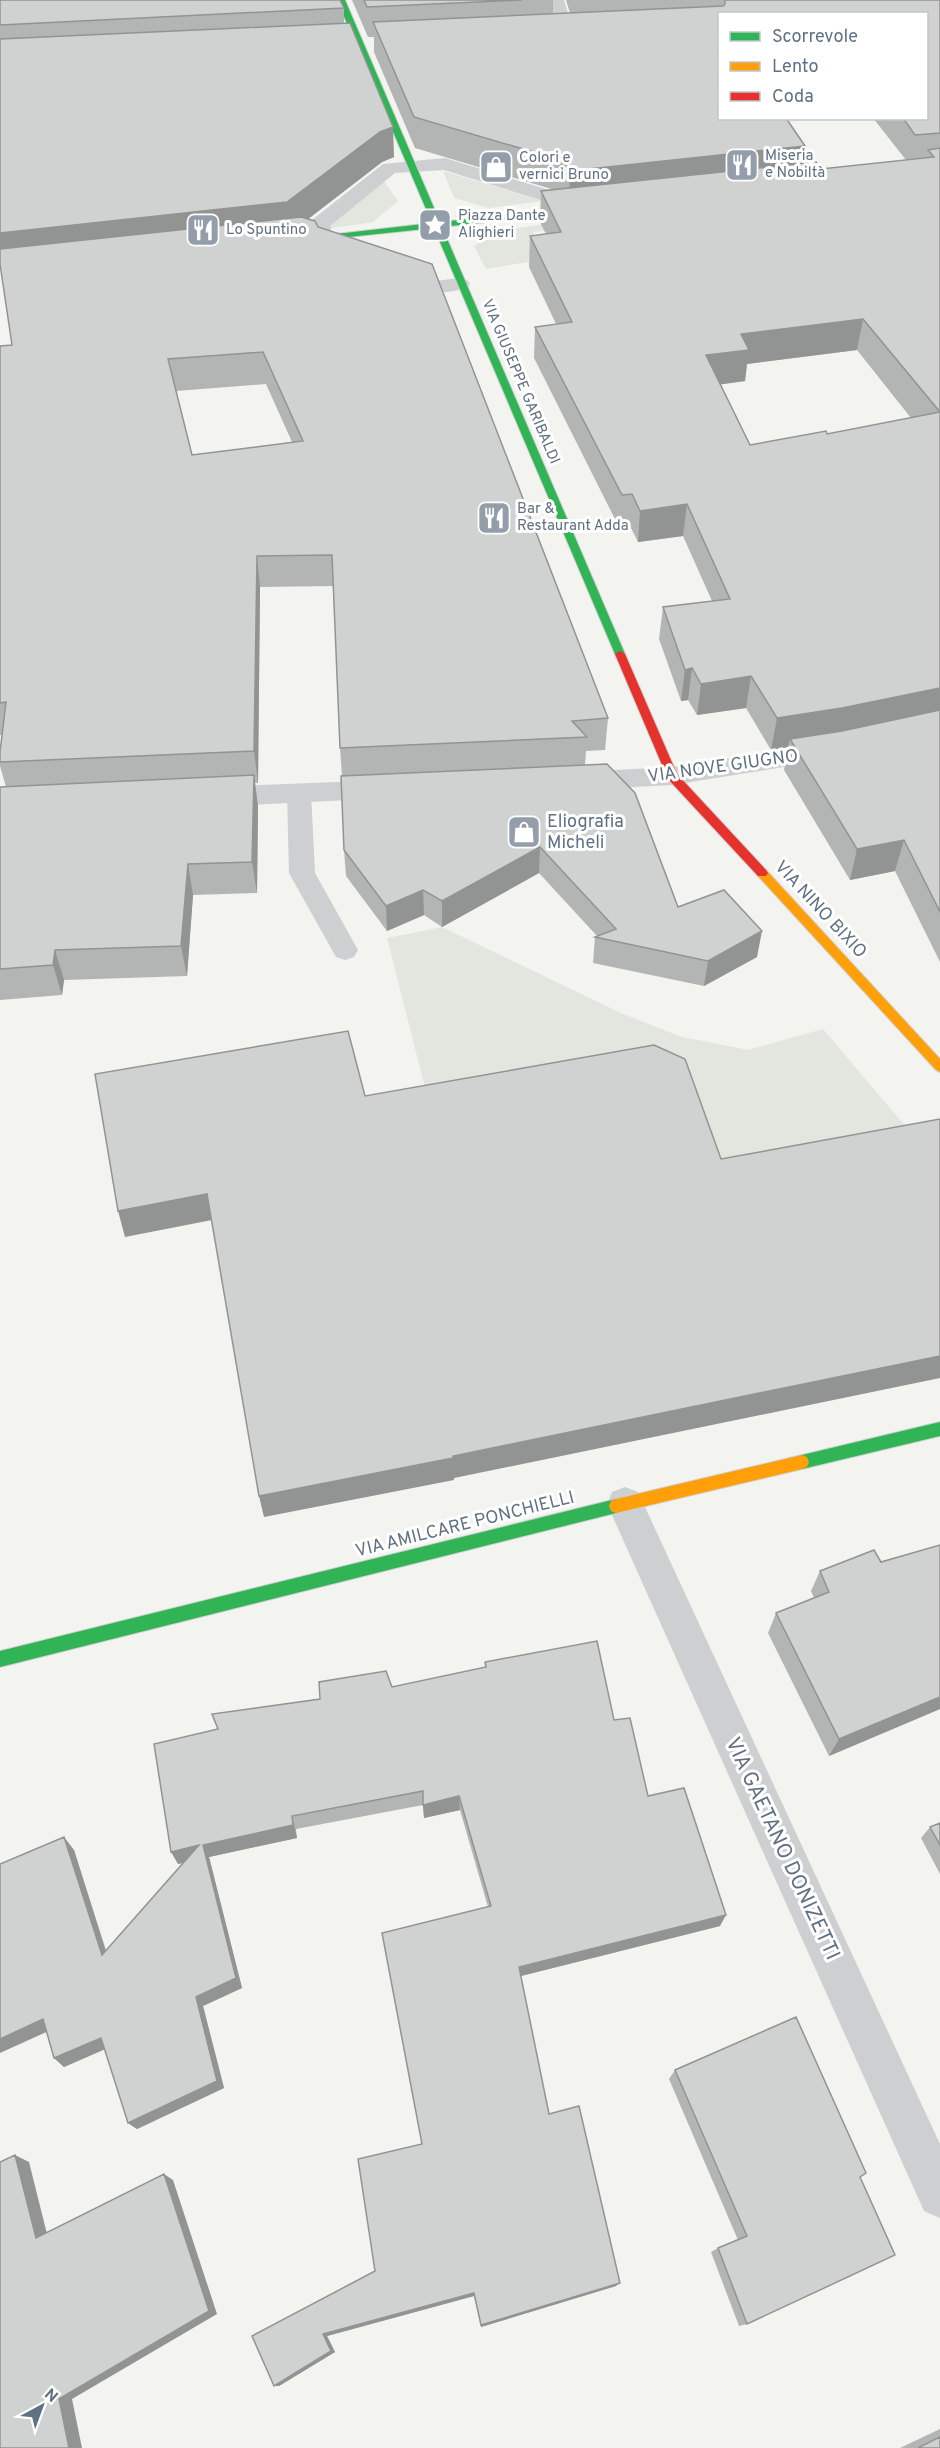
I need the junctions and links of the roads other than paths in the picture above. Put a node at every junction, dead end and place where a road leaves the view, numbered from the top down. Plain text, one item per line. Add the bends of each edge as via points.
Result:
1 (341, 0) edge
2 (555, 0) edge
3 (543, 38) edge
4 (384, 45) edge
5 (362, 46) junction
6 (338, 47) edge
7 (412, 166) junction
8 (596, 207) edge
9 (561, 211) junction
10 (435, 225) junction
11 (321, 231) junction
12 (289, 242) edge
13 (460, 284) junction
14 (858, 746) edge
15 (672, 776) junction
16 (549, 782) edge
17 (418, 788) edge
18 (299, 793) junction
19 (192, 798) edge
20 (345, 950) dead end
21 (940, 1067) edge
22 (940, 1429) edge
23 (625, 1504) junction
24 (0, 1659) edge
25 (940, 2195) edge

1 - 5 street, VIA GIUSEPPE GARIBALDI
2 - 3 street via 572,37
4 - 5 street
5 - 6 street
5 - 7 street, VIA GIUSEPPE GARIBALDI
7 - 9 street via 445,164 555,198
7 - 10 street, VIA GIUSEPPE GARIBALDI
7 - 11 street via 390,168
8 - 9 street
9 - 10 street
10 - 11 street
10 - 13 street, VIA GIUSEPPE GARIBALDI
11 - 12 street
11 - 13 street via 328,252 432,287
13 - 15 street, VIA GIUSEPPE GARIBALDI
14 - 15 street, VIA NOVE GIUGNO
15 - 16 street, VIA NOVE GIUGNO
15 - 21 street, VIA NINO BIXIO
17 - 18 street
18 - 19 street
18 - 20 lane via 302,873
22 - 23 street, VIA AMILCARE PONCHIELLI
23 - 24 street, VIA AMILCARE PONCHIELLI
23 - 25 street, VIA GAETANO DONIZETTI

